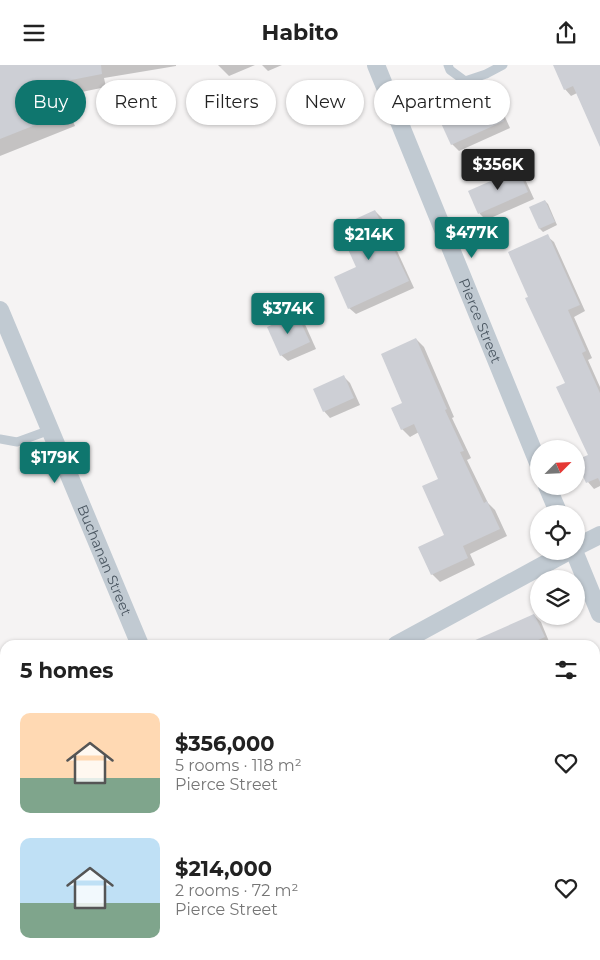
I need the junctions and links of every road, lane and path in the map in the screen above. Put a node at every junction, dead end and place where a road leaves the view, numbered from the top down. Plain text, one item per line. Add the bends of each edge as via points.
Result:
1 (376, 65) edge
2 (448, 65) edge
3 (503, 65) edge
4 (0, 310) edge
5 (50, 430) junction
6 (0, 439) edge
7 (530, 443) edge
8 (600, 535) edge
9 (585, 542) edge
10 (552, 560) edge
11 (578, 560) edge
12 (600, 614) edge
13 (138, 640) edge
14 (405, 640) edge

1 - 7 street, Pierce Street
2 - 3 lane via 465,81
4 - 5 street, Buchanan Street
5 - 6 lane via 17,442
5 - 13 street, Buchanan Street
8 - 9 street
10 - 14 street
11 - 12 street

